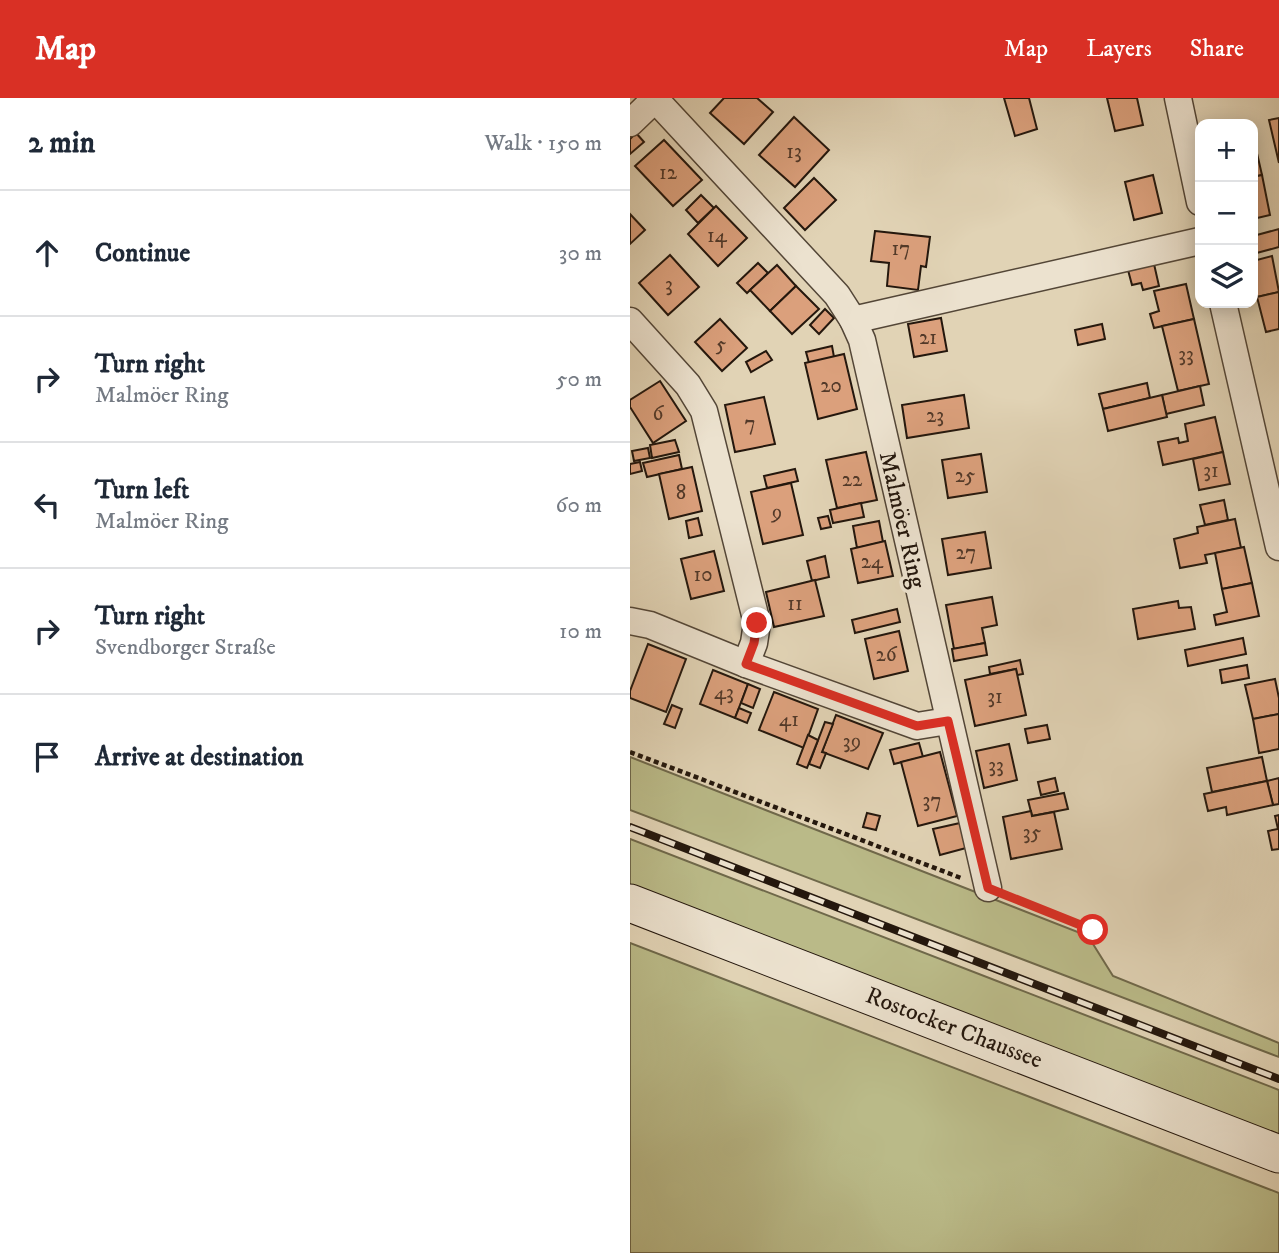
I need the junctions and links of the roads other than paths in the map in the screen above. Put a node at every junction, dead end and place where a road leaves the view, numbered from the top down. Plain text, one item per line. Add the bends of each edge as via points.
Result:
1 (1178, 98) edge
2 (654, 99) edge
3 (630, 122) edge
4 (1196, 182) edge
5 (1195, 242) edge
6 (1224, 308) edge
7 (853, 320) junction
8 (630, 321) edge
9 (1279, 547) edge
10 (630, 621) edge
11 (746, 664) junction
12 (948, 721) junction
13 (988, 888) road end
14 (630, 903) edge
15 (1279, 1154) edge

1 - 4 street
2 - 3 street, Malmöer Ring
2 - 7 street, Malmöer Ring via 837,295
5 - 7 street
6 - 9 street
7 - 12 street, Malmöer Ring via 862,340
8 - 11 street via 688,385 704,411 757,623
10 - 11 street
11 - 12 street via 917,726
12 - 13 street, Malmöer Ring
14 - 15 main road, Rostocker Chaussee

